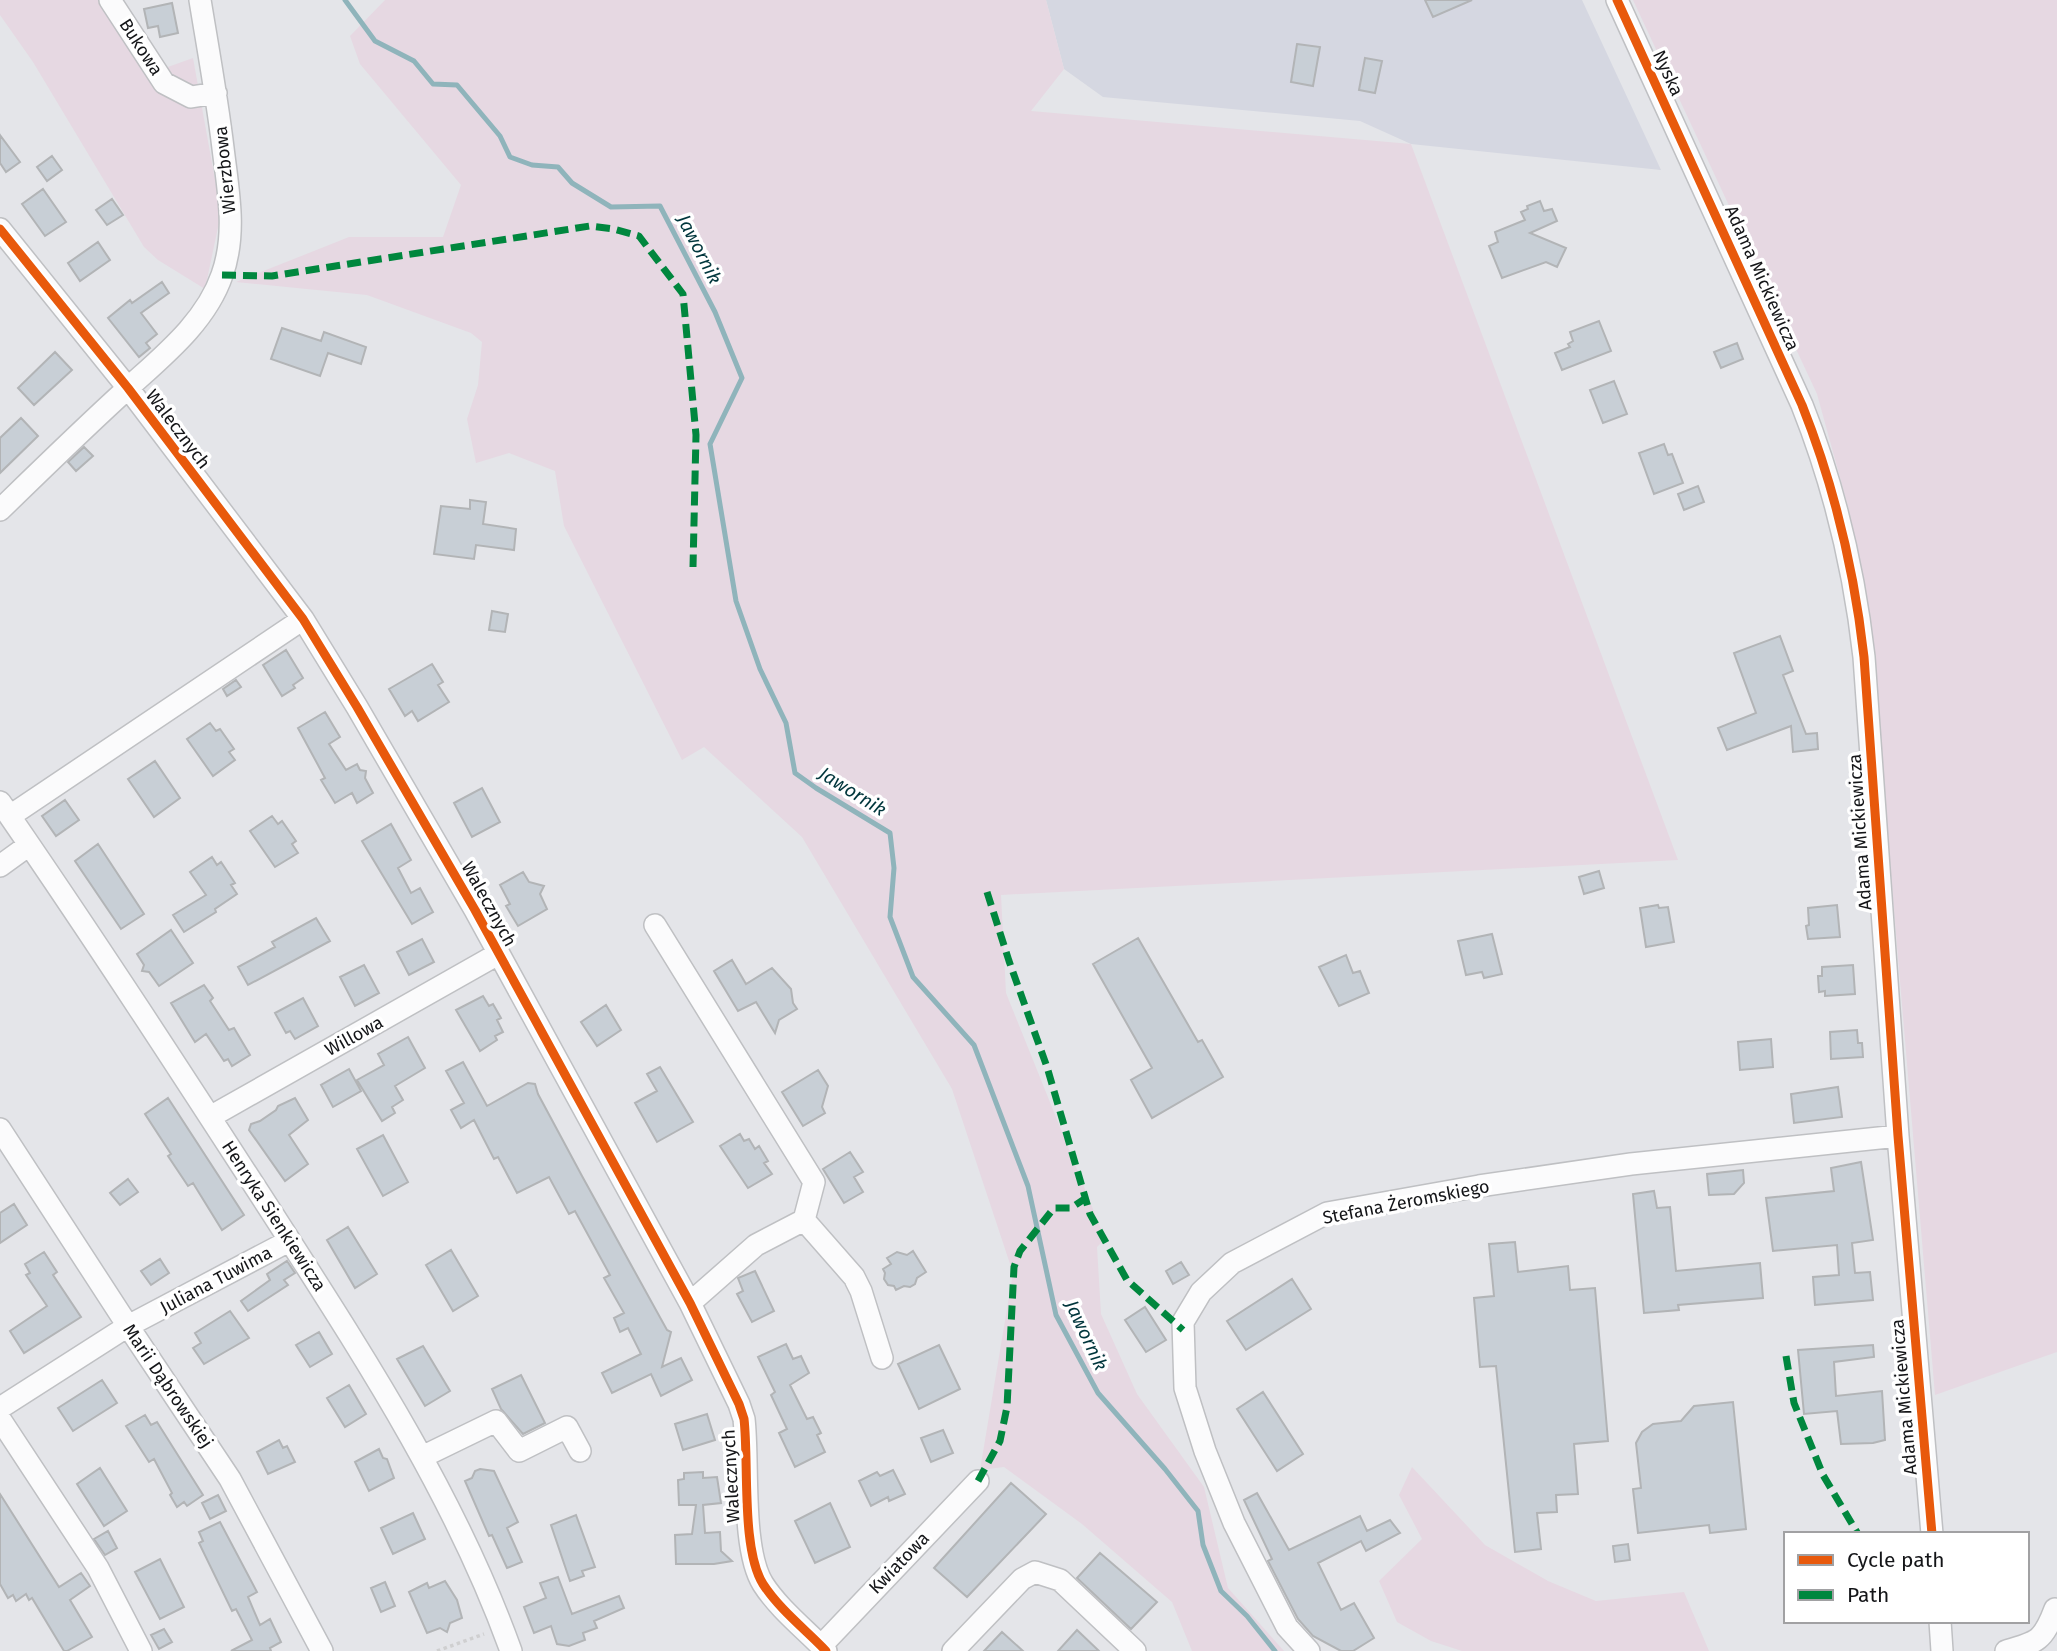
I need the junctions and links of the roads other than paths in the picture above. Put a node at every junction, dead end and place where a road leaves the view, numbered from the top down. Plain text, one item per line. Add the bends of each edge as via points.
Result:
1 (110, 0) edge
2 (200, 0) edge
3 (1617, 0) edge
4 (216, 93) junction
5 (1690, 159) joint
6 (0, 229) edge
7 (128, 388) junction
8 (0, 510) edge
9 (303, 619) junction
10 (5, 809) edge
11 (29, 845) junction
12 (0, 866) edge
13 (655, 925) dead end
14 (498, 954) junction
15 (210, 1117) junction
16 (0, 1129) edge
17 (1898, 1136) junction
18 (804, 1220) junction
19 (289, 1241) junction
20 (690, 1303) junction
21 (128, 1326) junction
22 (882, 1358) dead end
23 (0, 1408) edge
24 (0, 1419) edge
25 (580, 1451) dead end
26 (422, 1457) junction
27 (978, 1480) dead end
28 (1932, 1532) edge
29 (2055, 1609) dead end
30 (1940, 1623) edge
31 (823, 1648) edge
32 (141, 1651) edge
33 (322, 1651) edge
34 (511, 1651) edge
35 (953, 1651) edge
36 (1135, 1651) edge
37 (1309, 1651) edge
38 (1942, 1651) edge
39 (2006, 1651) edge

1 - 4 street, Bukowa via 164,83 191,97
2 - 4 street, Wierzbowa
3 - 5 street, Nyska
4 - 7 street, Wierzbowa via 231,208 222,275 207,306 169,352
5 - 17 street, Adama Mickiewicza via 1802,405 1842,525 1864,657
6 - 7 street, Walecznych
7 - 8 street, Wierzbowa
7 - 9 street, Walecznych
9 - 10 street
9 - 14 street, Walecznych
10 - 11 street, Henryka Sienkiewicza
11 - 12 street
11 - 15 street, Henryka Sienkiewicza
13 - 18 street via 814,1182
14 - 15 street, Willowa
14 - 20 street, Walecznych
15 - 19 street, Henryka Sienkiewicza
16 - 21 street, Marii Dąbrowskiej
17 - 28 street, Adama Mickiewicza
17 - 37 street, Stefana Żeromskiego via 1631,1164 1328,1213 1232,1263 1201,1292 1183,1322 1185,1388 1234,1523 1287,1627
18 - 20 street via 756,1245
18 - 22 street via 854,1278
19 - 21 street, Juliana Tuwima
19 - 26 street, Henryka Sienkiewicza
20 - 31 street, Walecznych via 744,1419 750,1533 757,1573 768,1591
21 - 23 street, Juliana Tuwima
21 - 33 street, Marii Dąbrowskiej via 230,1479
24 - 32 street via 98,1568
25 - 26 street via 568,1427 519,1451 496,1421
26 - 34 street, Henryka Sienkiewicza
27 - 31 street, Kwiatowa
29 - 39 street via 2046,1633 2038,1640
30 - 38 street
35 - 36 street via 1022,1579 1035,1572 1060,1580

